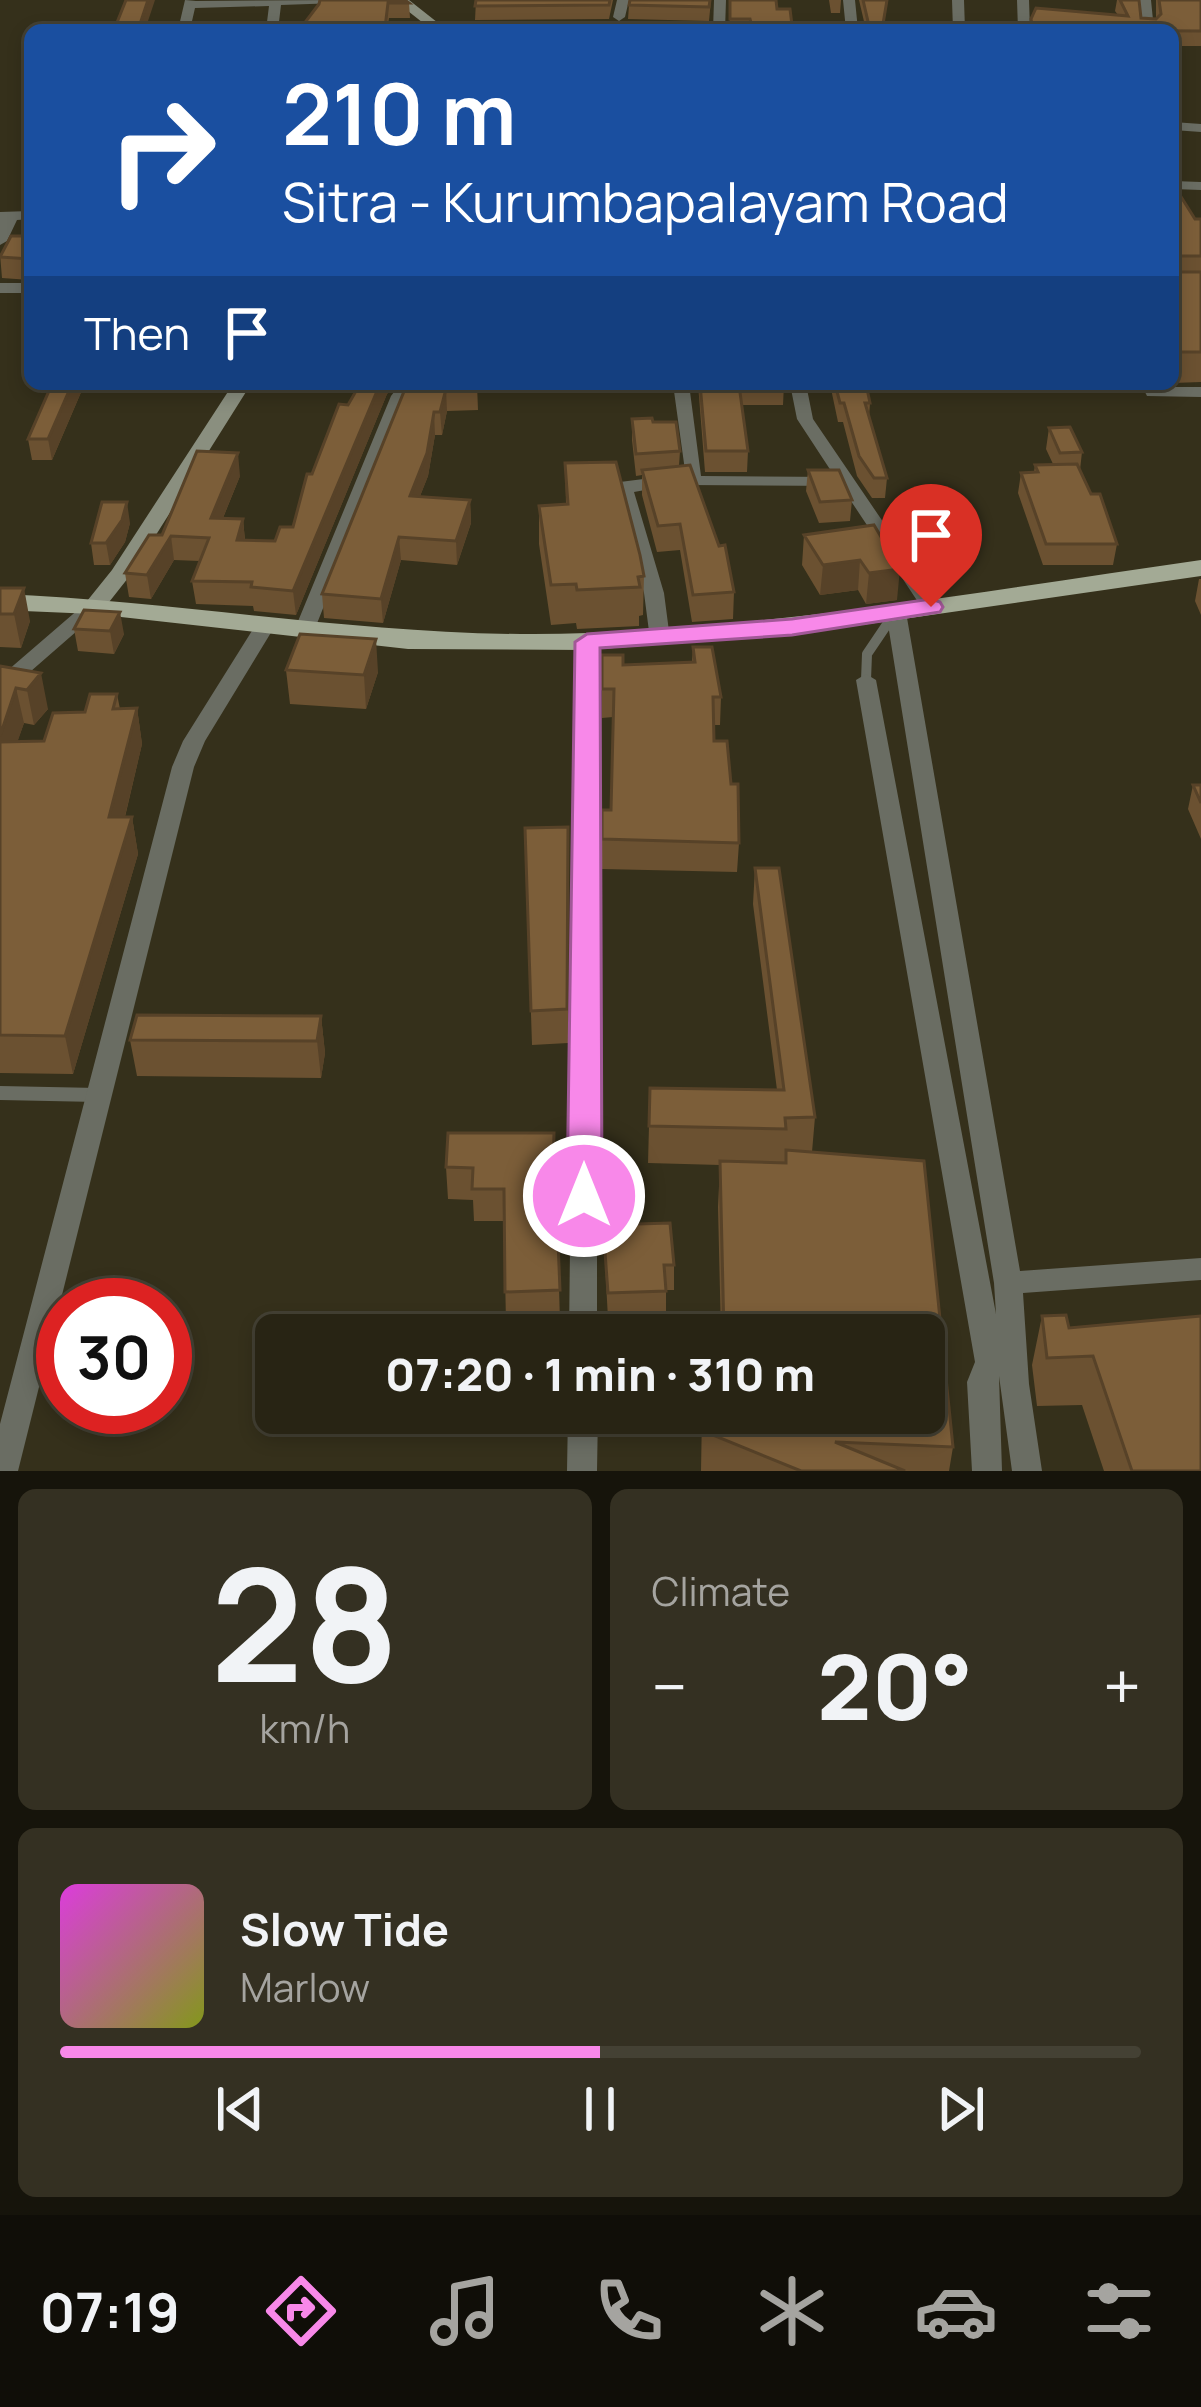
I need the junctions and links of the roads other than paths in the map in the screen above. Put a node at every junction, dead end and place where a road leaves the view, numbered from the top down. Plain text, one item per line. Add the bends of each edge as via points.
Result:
1 (338, 0) edge
2 (401, 0) edge
3 (623, 0) edge
4 (275, 1) edge
5 (190, 2) edge
6 (619, 17) dead end
7 (432, 24) edge
8 (5, 216) edge
9 (0, 241) edge
10 (238, 390) edge
11 (404, 390) edge
12 (682, 390) edge
13 (799, 390) edge
14 (1153, 392) dead end
15 (1201, 392) edge
16 (693, 481) junction
17 (847, 482) junction
18 (1201, 568) edge
19 (0, 602) edge
20 (94, 606) junction
21 (931, 607) junction
22 (896, 612) junction
23 (265, 626) junction
24 (304, 631) junction
25 (660, 638) junction
26 (587, 642) junction
27 (866, 680) joint
28 (0, 688) edge
29 (0, 1093) edge
30 (101, 1095) junction
31 (1201, 1269) edge
32 (1008, 1283) junction
33 (583, 1314) edge
34 (583, 1434) edge
35 (3, 1471) edge
36 (582, 1471) edge
37 (987, 1471) edge
38 (1027, 1471) edge

1 - 4 street
2 - 7 street
3 - 6 street
4 - 5 street
8 - 9 street
10 - 20 street
11 - 24 street
12 - 16 street
13 - 17 street via 805,419
14 - 15 street
16 - 17 street
16 - 25 street via 626,486
17 - 21 street
18 - 21 main road
19 - 20 main road
20 - 23 main road
20 - 28 street
21 - 22 main road
22 - 25 main road
22 - 27 lane via 867,654
22 - 32 street
23 - 24 main road
23 - 30 street via 183,767
24 - 26 main road
25 - 26 main road
26 - 33 street
27 - 37 street via 990,1362 982,1382
29 - 30 lane
30 - 35 street
31 - 32 street
32 - 38 street
34 - 36 street

